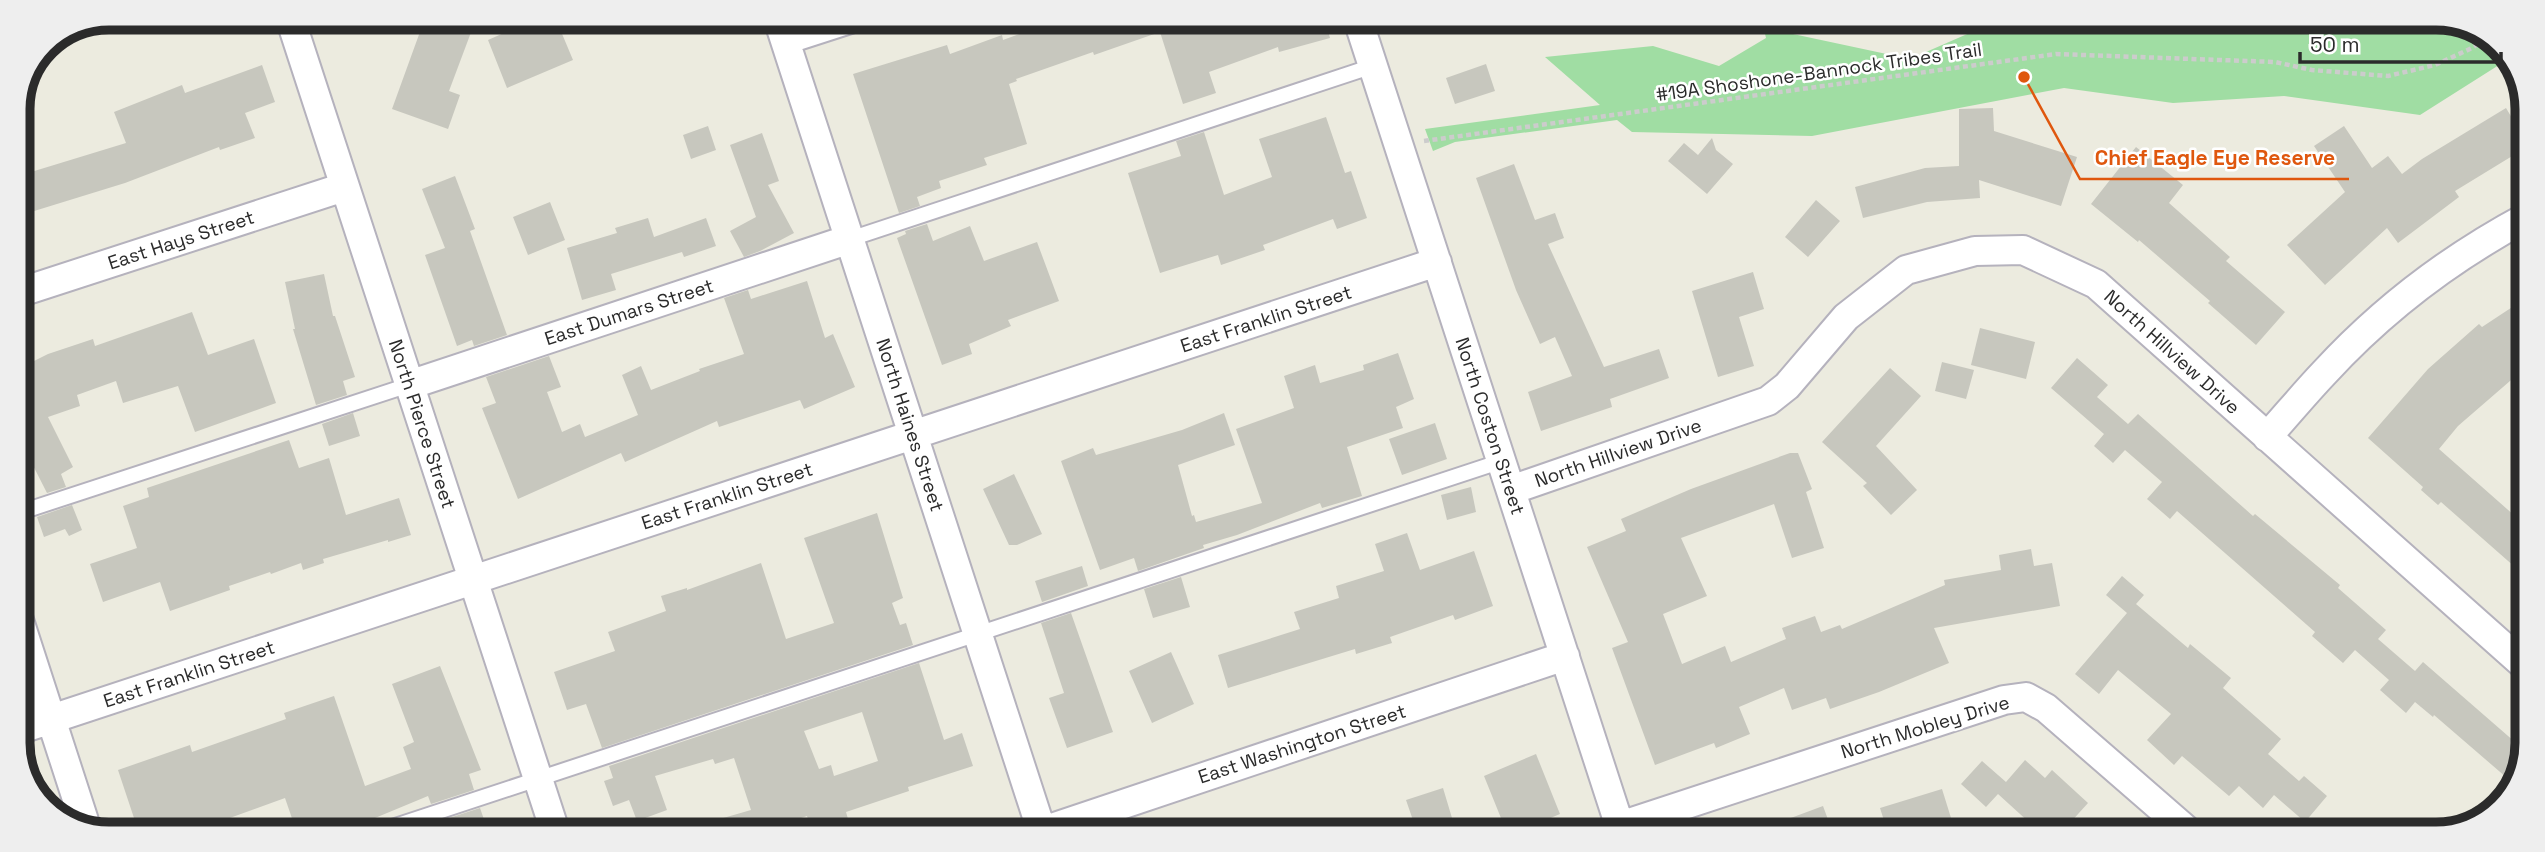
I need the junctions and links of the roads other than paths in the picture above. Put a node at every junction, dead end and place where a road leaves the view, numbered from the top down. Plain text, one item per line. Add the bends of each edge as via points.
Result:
1 (300, 30) edge
2 (782, 30) edge
3 (1361, 30) edge
4 (1373, 66) junction
5 (344, 187) junction
6 (2515, 224) edge
7 (850, 239) junction
8 (1437, 262) junction
9 (30, 289) edge
10 (409, 385) junction
11 (913, 435) junction
12 (2267, 437) junction
13 (1502, 461) junction
14 (1511, 491) junction
15 (30, 509) edge
16 (473, 580) junction
17 (978, 634) junction
18 (30, 654) edge
19 (1565, 656) junction
20 (2515, 656) edge
21 (51, 719) junction
22 (30, 726) edge
23 (538, 779) junction
24 (83, 818) edge
25 (407, 822) edge
26 (552, 822) edge
27 (1038, 822) edge
28 (1071, 822) edge
29 (1618, 822) edge
30 (1645, 822) edge
31 (2177, 822) edge

1 - 5 street, North Pierce Street
2 - 7 street, North Haines Street
3 - 4 street, North Coston Street
4 - 7 lane
4 - 8 street, North Coston Street
5 - 9 street, East Hays Street
5 - 10 street, North Pierce Street
6 - 12 street via 2403,300 2325,371
7 - 10 street, East Dumars Street
7 - 11 street, North Haines Street
8 - 11 street, East Franklin Street
8 - 13 street, North Coston Street
10 - 15 lane
10 - 16 street, North Pierce Street
11 - 16 street, East Franklin Street
11 - 17 street, North Haines Street
12 - 14 street, North Hillview Drive via 2096,284 2023,250 1975,251 1906,271 1846,317 1787,386 1768,401
12 - 20 street, North Hillview Drive
13 - 14 street, North Coston Street
13 - 17 lane
14 - 19 street, North Coston Street
16 - 21 street, East Franklin Street
16 - 23 street, North Pierce Street
17 - 23 lane
17 - 27 street, North Haines Street
18 - 21 street
19 - 28 street, East Washington Street
19 - 29 street, North Coston Street
21 - 22 street, East Franklin Street
21 - 24 street
23 - 25 lane
23 - 26 street, North Pierce Street
30 - 31 street, North Mobley Drive via 2004,700 2026,697 2046,708

